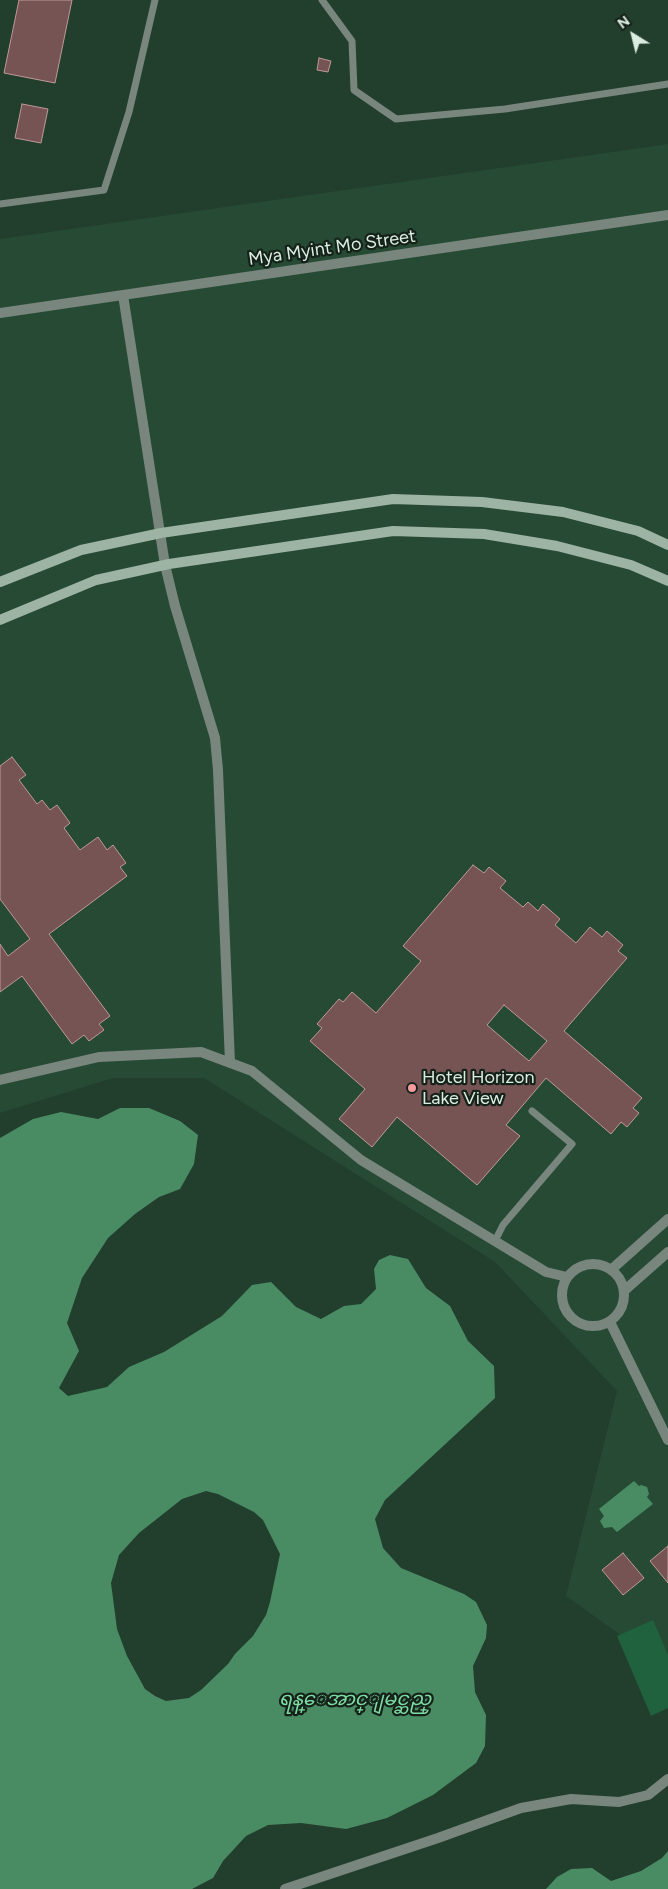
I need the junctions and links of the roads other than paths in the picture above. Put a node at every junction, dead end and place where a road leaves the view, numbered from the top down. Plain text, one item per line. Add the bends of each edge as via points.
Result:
1 (155, 0) edge
2 (322, 0) edge
3 (668, 84) edge
4 (0, 204) edge
5 (668, 215) edge
6 (123, 295) junction
7 (0, 313) edge
8 (161, 533) junction
9 (668, 545) edge
10 (166, 565) junction
11 (668, 581) edge
12 (0, 582) edge
13 (0, 620) edge
14 (230, 1063) junction
15 (0, 1080) edge
16 (532, 1111) dead end
17 (668, 1219) edge
18 (495, 1241) junction
19 (668, 1252) edge
20 (612, 1269) junction
21 (567, 1277) junction
22 (625, 1290) junction
23 (610, 1322) junction
24 (668, 1440) edge
25 (668, 1779) edge
26 (285, 1889) edge

1 - 4 lane via 129,112 104,190
2 - 3 lane via 352,41 354,90 396,119 505,109
5 - 6 street, Mya Myint Mo Street
6 - 7 street, Mya Myint Mo Street
6 - 8 street
8 - 9 main road via 393,499 482,502 564,512 638,531
8 - 10 street
8 - 12 main road via 81,550
10 - 11 main road via 393,531 484,534 557,546 631,565
10 - 13 main road via 96,580
10 - 14 street via 175,606 215,738
14 - 15 street via 201,1052 99,1057
14 - 18 street via 252,1071 361,1160
16 - 18 lane via 572,1144 503,1225
17 - 20 street
18 - 21 street via 546,1272
19 - 22 street
20 - 21 street via 588,1264 576,1268
20 - 22 street
21 - 23 street via 562,1288 566,1312 586,1326
22 - 23 street via 619,1314
23 - 24 street
25 - 26 street via 648,1794 619,1802 571,1799 521,1808

